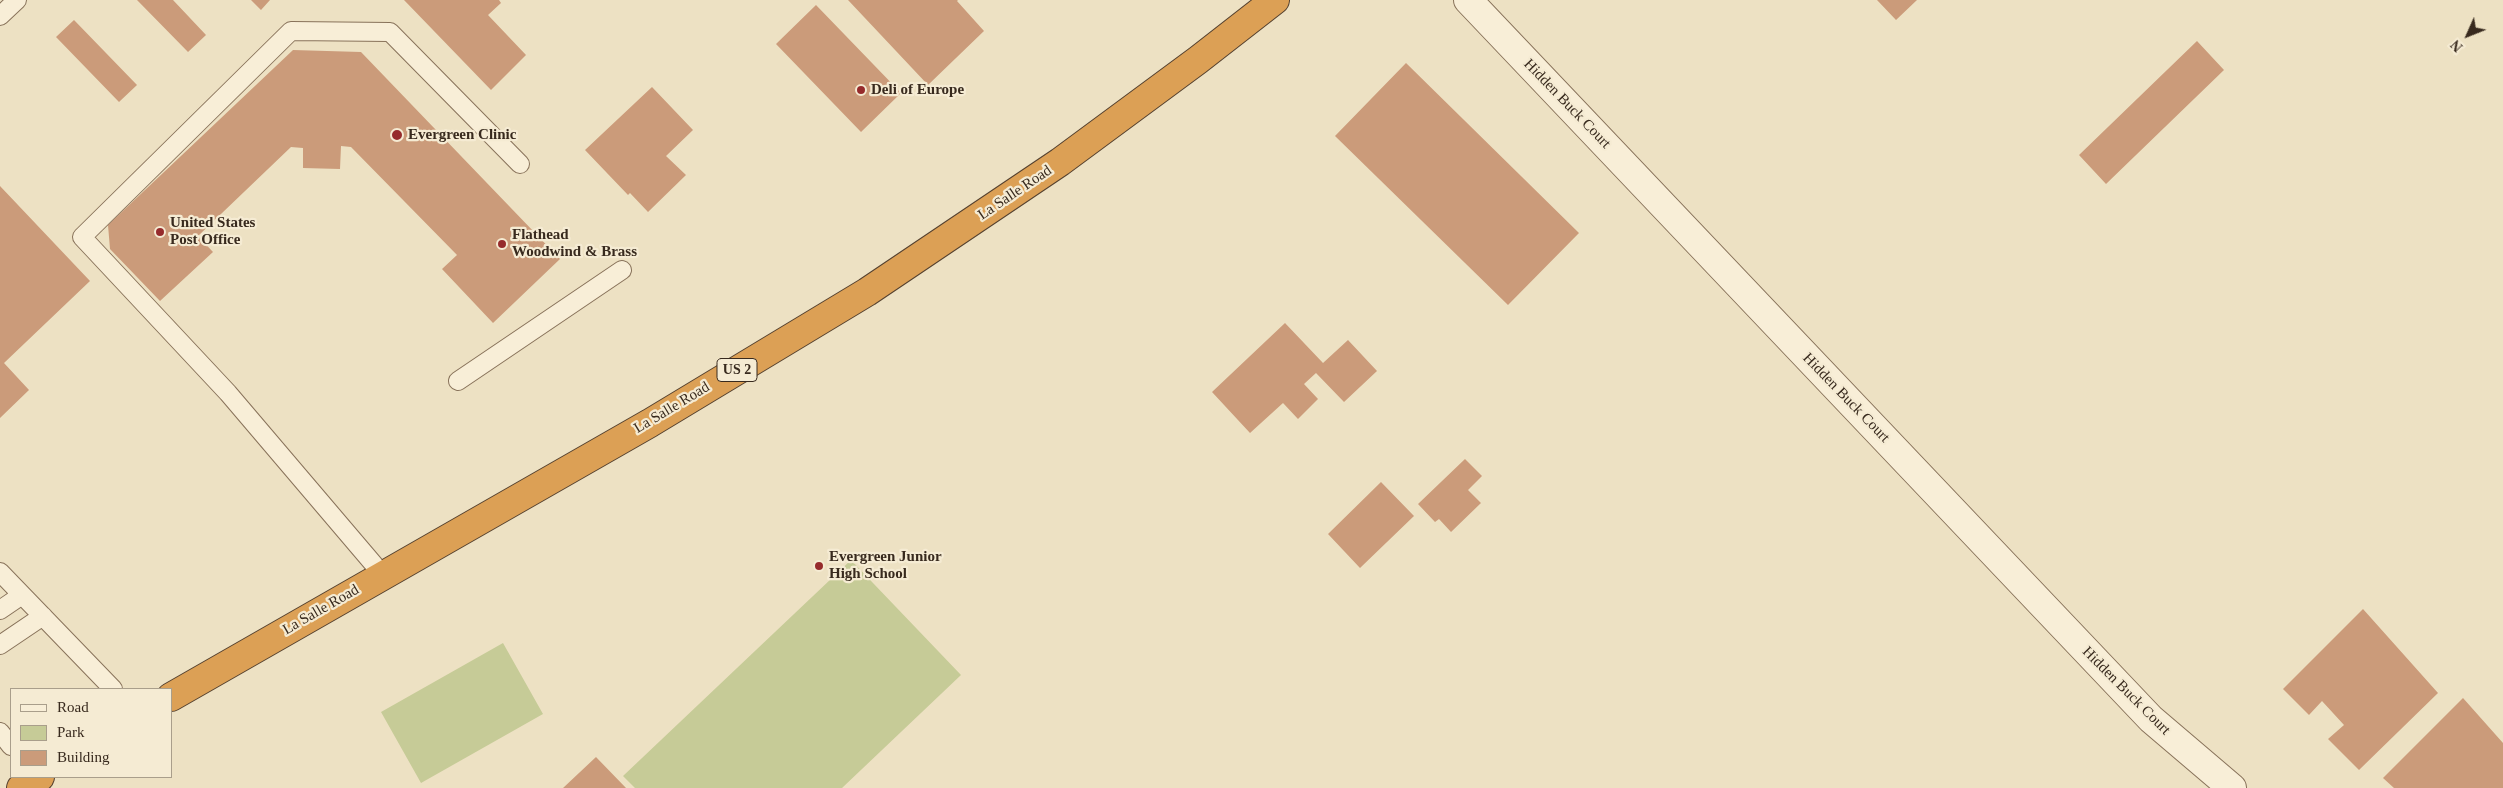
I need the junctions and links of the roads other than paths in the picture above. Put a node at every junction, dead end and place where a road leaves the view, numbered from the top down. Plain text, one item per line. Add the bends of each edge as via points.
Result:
1 (17, 0) edge
2 (1274, 0) edge
3 (1468, 0) edge
4 (0, 16) edge
5 (520, 164) dead end
6 (622, 270) dead end
7 (458, 381) dead end
8 (0, 572) edge
9 (382, 574) junction
10 (22, 595) junction
11 (0, 610) edge
12 (44, 616) junction
13 (0, 645) edge
14 (112, 688) edge
15 (172, 695) edge
16 (0, 732) edge
17 (10, 745) edge
18 (2232, 788) edge

1 - 4 lane
2 - 9 highway, La Salle Road / US 2 via 1060,162 867,292 650,423
3 - 18 street, Hidden Buck Court via 2150,719
5 - 9 lane via 390,32 291,32 82,237 228,393
6 - 7 lane
8 - 10 lane
9 - 15 highway, La Salle Road / US 2
10 - 11 lane
10 - 12 lane
12 - 13 lane
12 - 14 lane
16 - 17 lane

